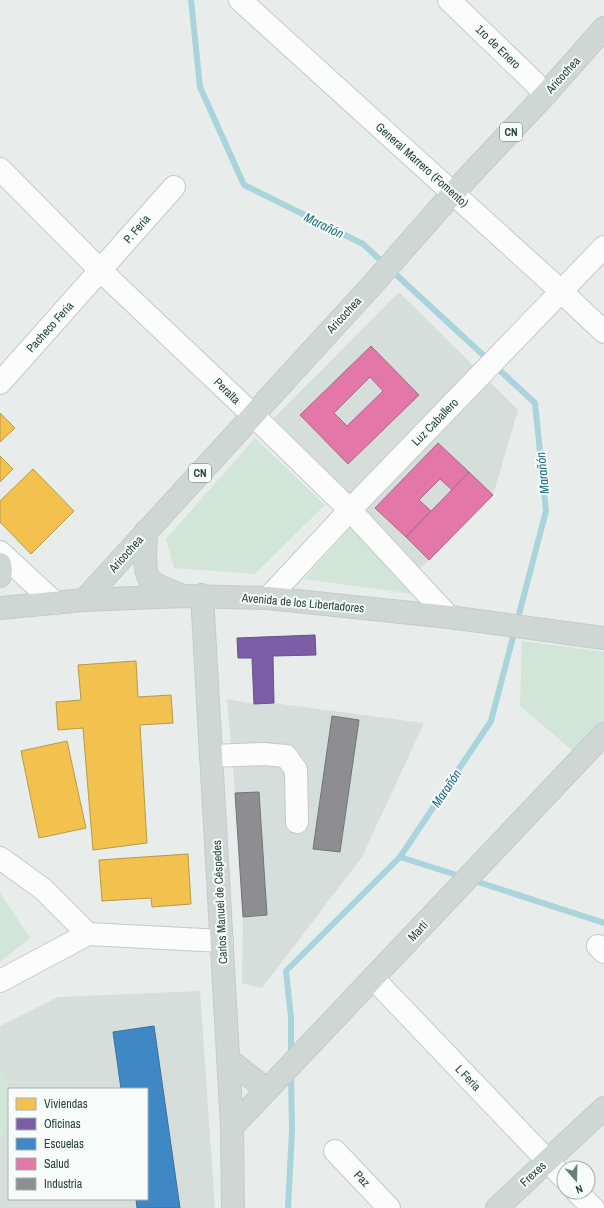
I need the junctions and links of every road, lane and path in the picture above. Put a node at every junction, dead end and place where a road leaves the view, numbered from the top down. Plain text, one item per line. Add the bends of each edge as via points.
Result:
1 (240, 0) edge
2 (449, 0) edge
3 (604, 28) edge
4 (545, 95) junction
5 (0, 169) edge
6 (174, 188) dead end
7 (453, 193) junction
8 (604, 247) edge
9 (101, 271) junction
10 (562, 292) junction
11 (604, 332) edge
12 (0, 383) edge
13 (253, 415) junction
14 (350, 510) junction
15 (146, 531) junction
16 (0, 552) edge
17 (0, 564) edge
18 (0, 576) edge
19 (193, 596) junction
20 (268, 598) junction
21 (84, 600) junction
22 (55, 603) junction
23 (0, 608) edge
24 (449, 617) junction
25 (604, 638) edge
26 (604, 734) edge
27 (212, 756) junction
28 (297, 822) dead end
29 (0, 858) edge
30 (88, 934) junction
31 (222, 941) junction
32 (373, 978) junction
33 (0, 981) edge
34 (228, 1059) junction
35 (269, 1088) junction
36 (604, 1108) edge
37 (232, 1127) junction
38 (335, 1151) dead end
39 (547, 1161) junction
40 (556, 1170) edge
41 (585, 1200) edge
42 (233, 1208) edge
43 (389, 1208) edge
44 (497, 1208) edge
45 (593, 1208) edge

1 - 7 street, General Marrero (Fomento)
2 - 4 street, 1ro de Enero
3 - 4 main road, Aricochea / CN
4 - 7 main road, Aricochea / CN
5 - 9 street, Peralta
6 - 9 street, P. Feria
7 - 10 street, General Marrero (Fomento)
7 - 13 main road, Aricochea / CN
8 - 10 street, Luz Caballero
9 - 12 street, Pacheco Feria
9 - 13 street, Peralta
10 - 11 street, General Marrero (Fomento)
10 - 14 street, Luz Caballero
13 - 14 street, Peralta
13 - 15 main road, Aricochea / CN
14 - 20 street, Luz Caballero
14 - 24 street, Peralta
15 - 19 main road via 146,569 150,580 157,585
15 - 21 main road, Aricochea / CN
16 - 22 street
17 - 18 main road
19 - 20 main road, Avenida de los Libertadores
19 - 21 main road, Avenida de los Libertadores
19 - 27 main road, Carlos Manuel de Céspedes
20 - 24 main road, Avenida de los Libertadores
21 - 22 main road, Avenida de los Libertadores
22 - 23 main road, Avenida de los Libertadores
24 - 25 main road, Avenida de los Libertadores
26 - 32 main road, Martí
27 - 28 street via 286,756 296,770
27 - 31 main road, Carlos Manuel de Céspedes
29 - 30 street via 43,889
30 - 31 street
30 - 33 street
31 - 34 main road, Carlos Manuel de Céspedes
32 - 35 main road, Martí
32 - 39 street, L Feria
34 - 35 main road
34 - 37 main road, Carlos Manuel de Céspedes
35 - 37 main road, Martí
36 - 39 main road, Frexes
37 - 42 main road, Carlos Manuel de Céspedes
38 - 43 street, Paz
39 - 40 street, L Feria
39 - 44 main road, Frexes
41 - 45 street

